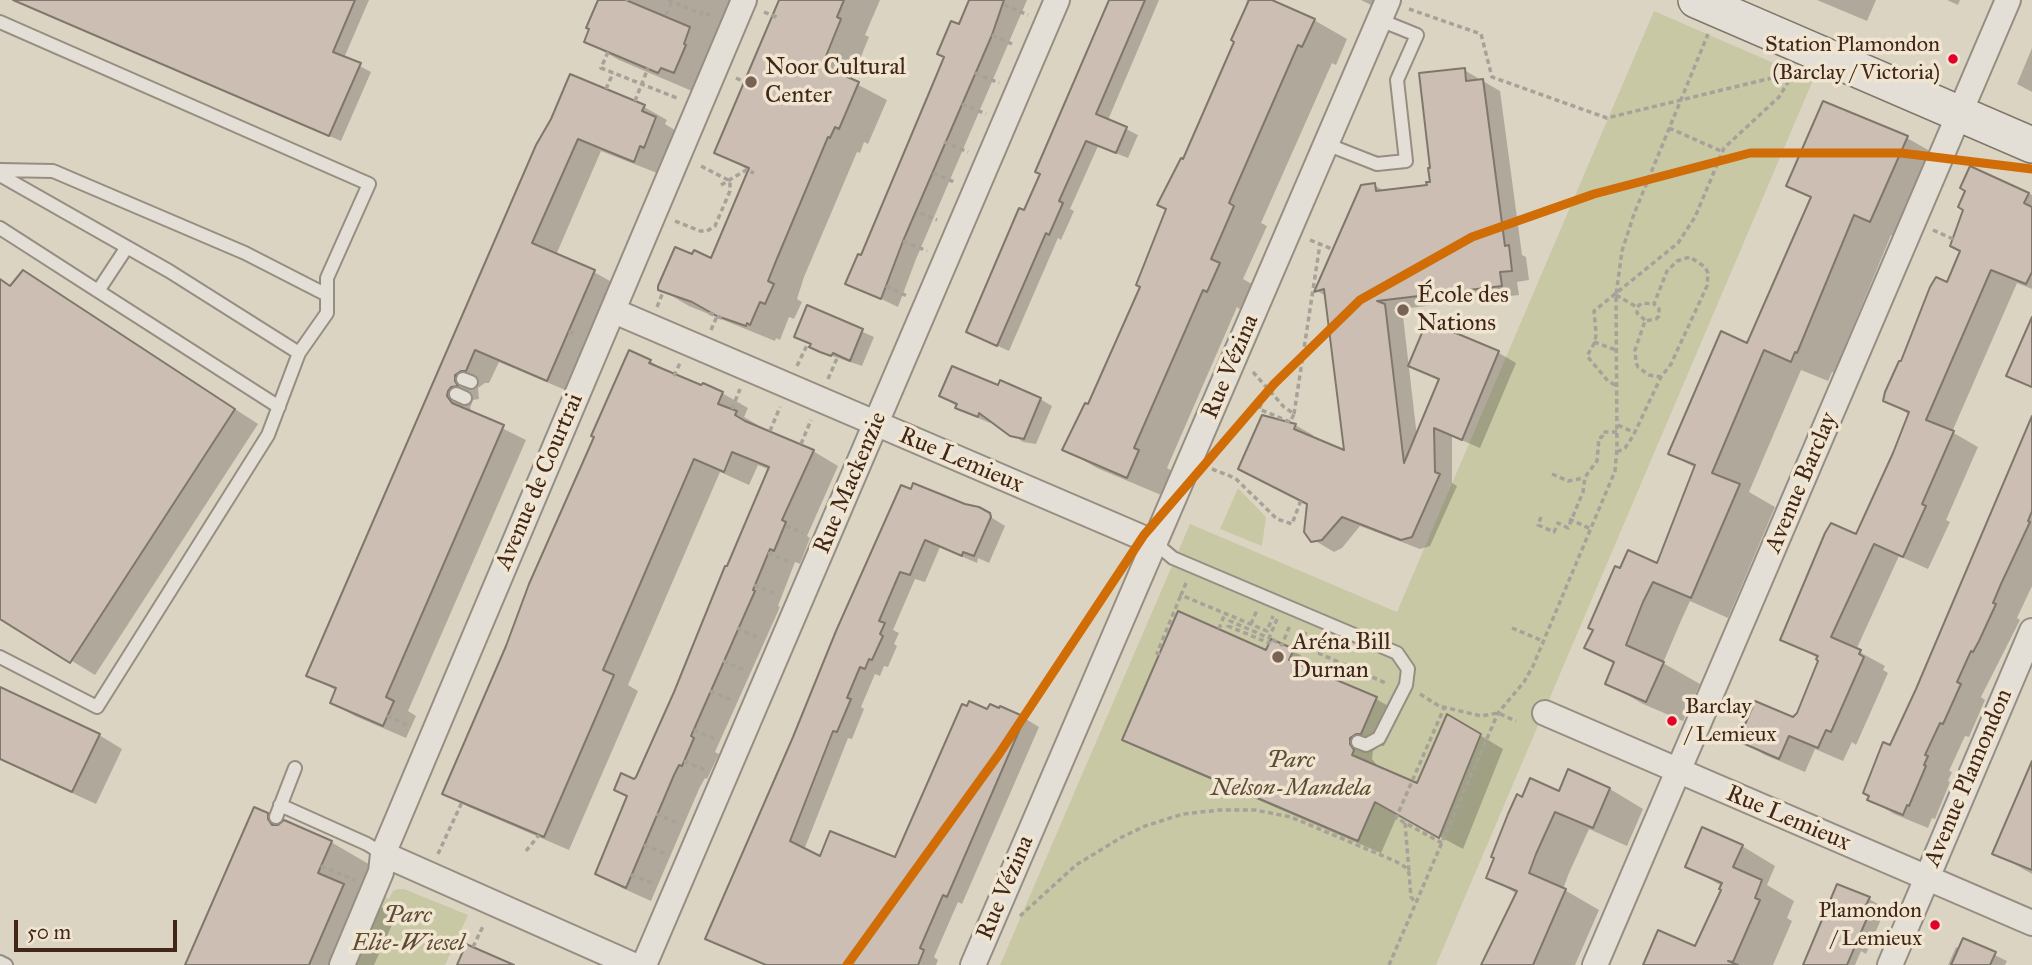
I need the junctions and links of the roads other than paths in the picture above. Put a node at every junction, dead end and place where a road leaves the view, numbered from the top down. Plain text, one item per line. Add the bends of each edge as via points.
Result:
1 (1057, 0) edge
2 (1696, 0) edge
3 (2008, 0) edge
4 (754, 6) edge
5 (1392, 10) edge
6 (0, 22) edge
7 (1959, 113) junction
8 (1326, 144) junction
9 (2032, 145) edge
10 (0, 173) edge
11 (0, 228) edge
12 (127, 247) junction
13 (98, 290) junction
14 (327, 295) junction
15 (614, 311) junction
16 (299, 353) junction
17 (279, 407) junction
18 (876, 424) junction
19 (1155, 543) junction
20 (2032, 631) edge
21 (0, 657) edge
22 (1545, 713) dead end
23 (1357, 743) dead end
24 (295, 768) dead end
25 (1678, 771) junction
26 (383, 854) junction
27 (1927, 878) junction
28 (2032, 923) edge
29 (0, 962) edge
30 (6, 965) edge
31 (342, 965) edge
32 (634, 965) edge
33 (644, 965) edge
34 (973, 965) edge
35 (1595, 965) edge
36 (1890, 965) edge

1 - 18 street, Rue Mackenzie
2 - 7 street
3 - 7 street, Avenue Barclay
4 - 15 street, Avenue de Courtrai
5 - 8 street, Rue Vézina
5 - 8 lane via 1417,34 1397,80 1406,162 1377,164
6 - 14 lane via 369,184 327,278
7 - 9 street
7 - 25 street, Avenue Barclay
8 - 19 street, Rue Vézina
10 - 12 lane
10 - 14 lane via 53,171 245,253
11 - 13 lane
12 - 13 lane
12 - 16 lane
13 - 17 lane
14 - 16 lane via 327,313
15 - 18 street, Rue Lemieux
15 - 26 street, Avenue de Courtrai
16 - 17 lane
17 - 21 lane via 268,435 97,707
18 - 19 street, Rue Lemieux
18 - 33 street, Rue Mackenzie
19 - 23 lane via 1173,558 1397,653 1408,668 1406,685 1379,738 1366,745
19 - 34 street, Rue Vézina
20 - 27 street, Avenue Plamondon
22 - 25 street, Rue Lemieux
24 - 26 lane via 278,811 368,844
25 - 27 street, Rue Lemieux
25 - 35 street, Avenue Barclay
26 - 31 street, Avenue de Courtrai via 382,872
26 - 32 street
27 - 28 street, Rue Lemieux
27 - 36 street, Avenue Plamondon
29 - 30 lane

